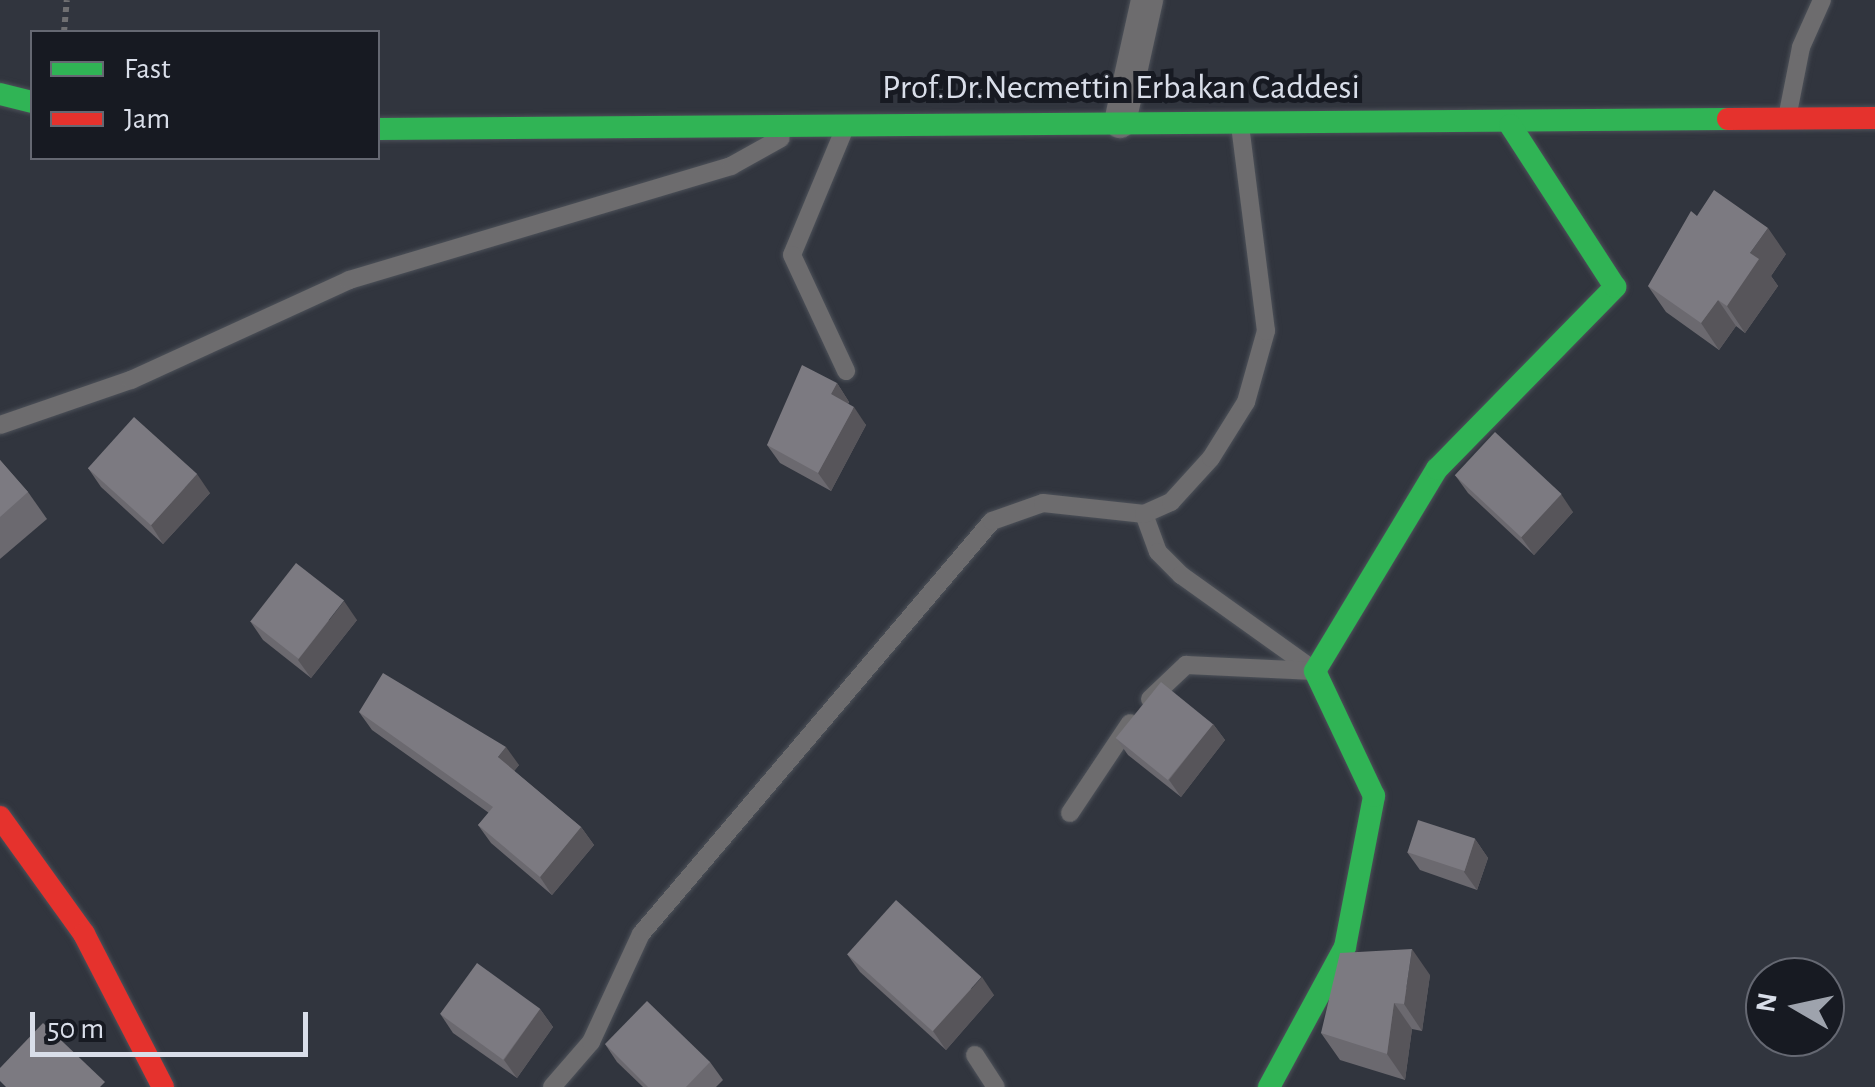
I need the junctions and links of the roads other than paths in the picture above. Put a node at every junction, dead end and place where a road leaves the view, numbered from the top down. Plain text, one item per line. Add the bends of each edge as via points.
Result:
1 (1146, 0) edge
2 (1822, 0) edge
3 (0, 94) edge
4 (30, 102) edge
5 (1872, 119) edge
6 (1786, 120) junction
7 (1239, 121) junction
8 (1120, 122) junction
9 (807, 124) junction
10 (847, 124) junction
11 (1510, 125) junction
12 (380, 130) edge
13 (846, 370) dead end
14 (0, 425) edge
15 (1144, 514) junction
16 (1315, 672) junction
17 (1070, 813) dead end
18 (0, 817) edge
19 (975, 1055) dead end
20 (164, 1087) edge
21 (552, 1087) edge
22 (996, 1087) edge
23 (1269, 1087) edge

1 - 8 street
2 - 6 lane via 1801,46
3 - 4 main road
5 - 6 main road, Prof.Dr.Necmettin Erbakan Caddesi
6 - 11 main road, Prof.Dr.Necmettin Erbakan Caddesi
7 - 8 main road, Prof.Dr.Necmettin Erbakan Caddesi
7 - 11 main road, Prof.Dr.Necmettin Erbakan Caddesi
7 - 15 lane via 1263,360 1211,458 1171,502
8 - 10 main road, Prof.Dr.Necmettin Erbakan Caddesi
9 - 10 main road, Prof.Dr.Necmettin Erbakan Caddesi
9 - 12 main road, Prof.Dr.Necmettin Erbakan Caddesi
9 - 14 lane via 731,166 350,280 150,372
10 - 13 lane via 792,255
11 - 16 main road via 1614,288 1437,469
15 - 16 lane via 1158,552 1181,575
15 - 21 lane via 1043,502 992,521 641,934 591,1042
16 - 17 lane via 1186,666 1092,771
16 - 23 main road via 1374,796 1345,947
18 - 20 main road via 84,934
19 - 22 lane

